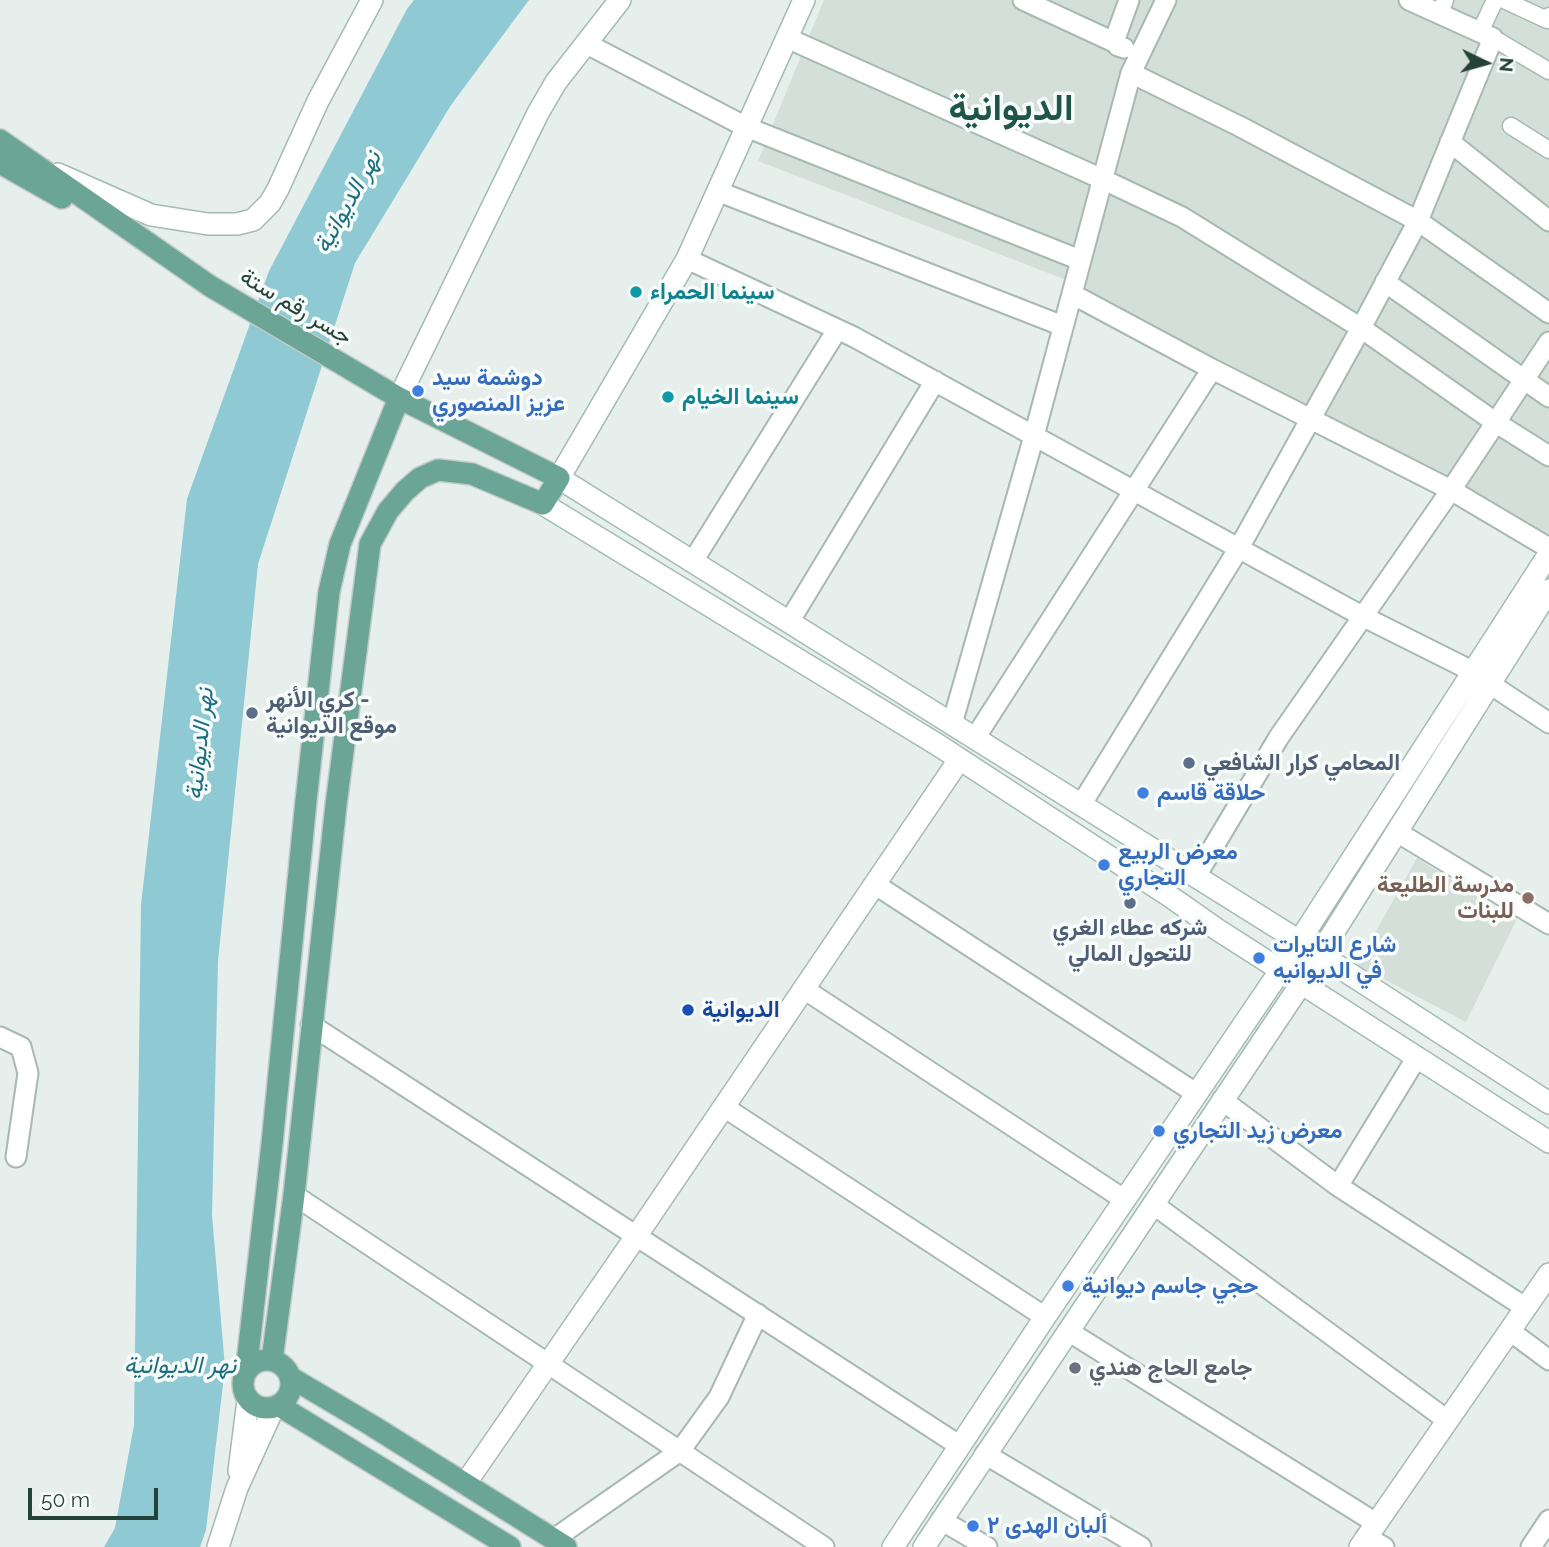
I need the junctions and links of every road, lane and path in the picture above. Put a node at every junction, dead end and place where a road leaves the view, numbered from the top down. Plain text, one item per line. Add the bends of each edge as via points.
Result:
1 (372, 0) edge
2 (620, 0) edge
3 (804, 0) edge
4 (1023, 0) edge
5 (1129, 0) edge
6 (1166, 0) edge
7 (1409, 0) edge
8 (1495, 0) edge
9 (1504, 0) edge
10 (1443, 7) edge
11 (1549, 16) edge
12 (1487, 35) junction
13 (787, 38) junction
14 (1116, 43) junction
15 (587, 44) junction
16 (1140, 55) junction
17 (1549, 71) edge
18 (1131, 73) junction
19 (1511, 125) dead end
20 (746, 127) junction
21 (0, 140) edge
22 (1450, 142) junction
23 (1549, 150) edge
24 (29, 160) junction
25 (0, 166) edge
26 (1102, 179) junction
27 (717, 191) junction
28 (1549, 221) edge
29 (1418, 222) junction
30 (146, 243) junction
31 (687, 259) junction
32 (1080, 260) junction
33 (1385, 282) junction
34 (1072, 294) junction
35 (1549, 313) edge
36 (1063, 326) junction
37 (1361, 328) junction
38 (837, 330) junction
39 (1549, 342) edge
40 (1212, 369) junction
41 (1524, 379) junction
42 (935, 382) junction
43 (1549, 397) edge
44 (400, 398) junction
45 (1311, 417) junction
46 (1495, 422) junction
47 (1034, 436) junction
48 (1549, 456) edge
49 (559, 478) junction
50 (1451, 489) junction
51 (1133, 490) junction
52 (543, 504) junction
53 (1239, 548) junction
54 (1549, 548) edge
55 (1549, 555) edge
56 (693, 561) junction
57 (1549, 590) edge
58 (1362, 616) junction
59 (789, 622) junction
60 (1482, 678) junction
61 (1549, 723) edge
62 (952, 724) junction
63 (975, 738) junction
64 (959, 760) junction
65 (306, 801) junction
66 (1081, 804) junction
67 (336, 805) junction
68 (1397, 832) junction
69 (1196, 876) junction
70 (876, 885) junction
71 (1549, 924) edge
72 (1299, 941) junction
73 (1320, 955) junction
74 (1280, 971) junction
75 (1301, 984) junction
76 (804, 989) junction
77 (311, 1025) junction
78 (0, 1037) edge
79 (1417, 1057) junction
80 (1197, 1094) junction
81 (1222, 1100) junction
82 (1549, 1103) edge
83 (724, 1107) junction
84 (1549, 1142) edge
85 (272, 1144) junction
86 (298, 1149) junction
87 (16, 1157) dead end
88 (1338, 1186) junction
89 (294, 1195) junction
90 (1125, 1200) junction
91 (1153, 1204) junction
92 (637, 1235) junction
93 (1549, 1273) edge
94 (1526, 1308) junction
95 (758, 1314) junction
96 (1045, 1317) junction
97 (1068, 1331) junction
98 (1510, 1331) junction
99 (272, 1360) junction
100 (1549, 1360) edge
101 (549, 1362) junction
102 (246, 1372) junction
103 (290, 1377) junction
104 (248, 1400) junction
105 (276, 1406) junction
106 (1447, 1420) junction
107 (960, 1446) junction
108 (680, 1451) junction
109 (985, 1454) junction
110 (466, 1484) junction
111 (237, 1488) junction
112 (940, 1520) junction
113 (1549, 1520) edge
114 (1372, 1538) edge
115 (560, 1543) edge
116 (218, 1547) edge
117 (510, 1547) edge
118 (824, 1547) edge
119 (893, 1547) edge
120 (924, 1547) edge
121 (987, 1547) edge
122 (1141, 1547) edge
123 (1531, 1547) edge

1 - 24 main road via 270,204 253,220 208,224 151,215
2 - 15 main road
3 - 13 main road
4 - 14 street
5 - 14 street
6 - 16 street
7 - 10 street
8 - 12 street
9 - 11 street via 1547,20
10 - 12 street
12 - 17 street
12 - 22 street
13 - 20 main road
13 - 26 street
14 - 16 street
15 - 20 street
15 - 44 main road via 538,113
16 - 18 street
18 - 26 street
18 - 29 street
19 - 23 street
20 - 27 main road
20 - 32 street
21 - 24 main road
22 - 28 street
22 - 29 street
24 - 30 main road
25 - 30 main road
26 - 32 street
26 - 37 street via 1182,217
27 - 31 main road
27 - 36 street
29 - 33 street
29 - 35 street
30 - 44 main road, جسر رقم ستة
31 - 38 street
31 - 49 main road
32 - 34 street
33 - 37 street
33 - 41 street
34 - 36 street
34 - 40 street
36 - 47 street
37 - 45 street
37 - 46 street
38 - 42 street
38 - 56 street
39 - 41 street
40 - 45 street
40 - 51 street
41 - 43 street
41 - 46 street
42 - 47 street
42 - 59 street
44 - 49 main road, جسر رقم ستة
44 - 65 main road via 340,544 324,630
45 - 50 street
45 - 53 street
46 - 48 street
46 - 50 street
47 - 51 street
47 - 62 street
49 - 52 main road
49 - 56 main road
50 - 54 street
50 - 58 street
51 - 53 street
51 - 63 street
52 - 64 main road
52 - 67 main road via 472,474 438,470 419,478 388,511 370,544
53 - 58 street
53 - 66 street
55 - 60 main road
56 - 59 main road
57 - 60 main road
58 - 60 street
58 - 69 street via 1279,737
59 - 62 main road
60 - 61 street
60 - 68 main road
60 - 72 main road
62 - 63 main road
63 - 66 main road
64 - 70 main road
64 - 74 main road
65 - 67 main road
65 - 85 main road
66 - 69 main road
67 - 77 main road
68 - 71 street
68 - 73 main road
69 - 72 main road
70 - 76 main road
70 - 80 street
72 - 73 main road
72 - 74 main road
73 - 75 main road
73 - 82 main road
74 - 75 main road
74 - 80 main road
75 - 79 main road
75 - 81 main road
76 - 83 main road
76 - 90 street
77 - 86 main road
77 - 92 street
78 - 87 street via 21,1047 28,1073
79 - 84 main road
79 - 88 street
80 - 90 main road
81 - 88 street
81 - 91 main road
83 - 92 main road
83 - 96 street
85 - 86 main road
85 - 102 main road
86 - 89 main road
88 - 94 street
89 - 99 main road
89 - 101 street
90 - 96 main road
91 - 97 main road
91 - 106 street
92 - 95 street
92 - 101 main road
93 - 94 main road
94 - 98 main road
95 - 107 street
95 - 108 street via 719,1397
96 - 107 main road
97 - 109 main road
97 - 114 street
98 - 100 street
98 - 106 main road
99 - 102 main road via 257,1362
99 - 103 main road
101 - 108 street
101 - 110 main road
102 - 104 main road via 243,1386
103 - 105 main road via 289,1393
103 - 110 main road
104 - 105 main road via 262,1408
104 - 111 main road
105 - 111 main road
105 - 117 main road
106 - 114 main road
107 - 119 main road
108 - 115 street
108 - 118 street
109 - 112 main road
109 - 122 street
110 - 115 main road
111 - 116 main road
112 - 120 main road
112 - 121 street
113 - 123 street

